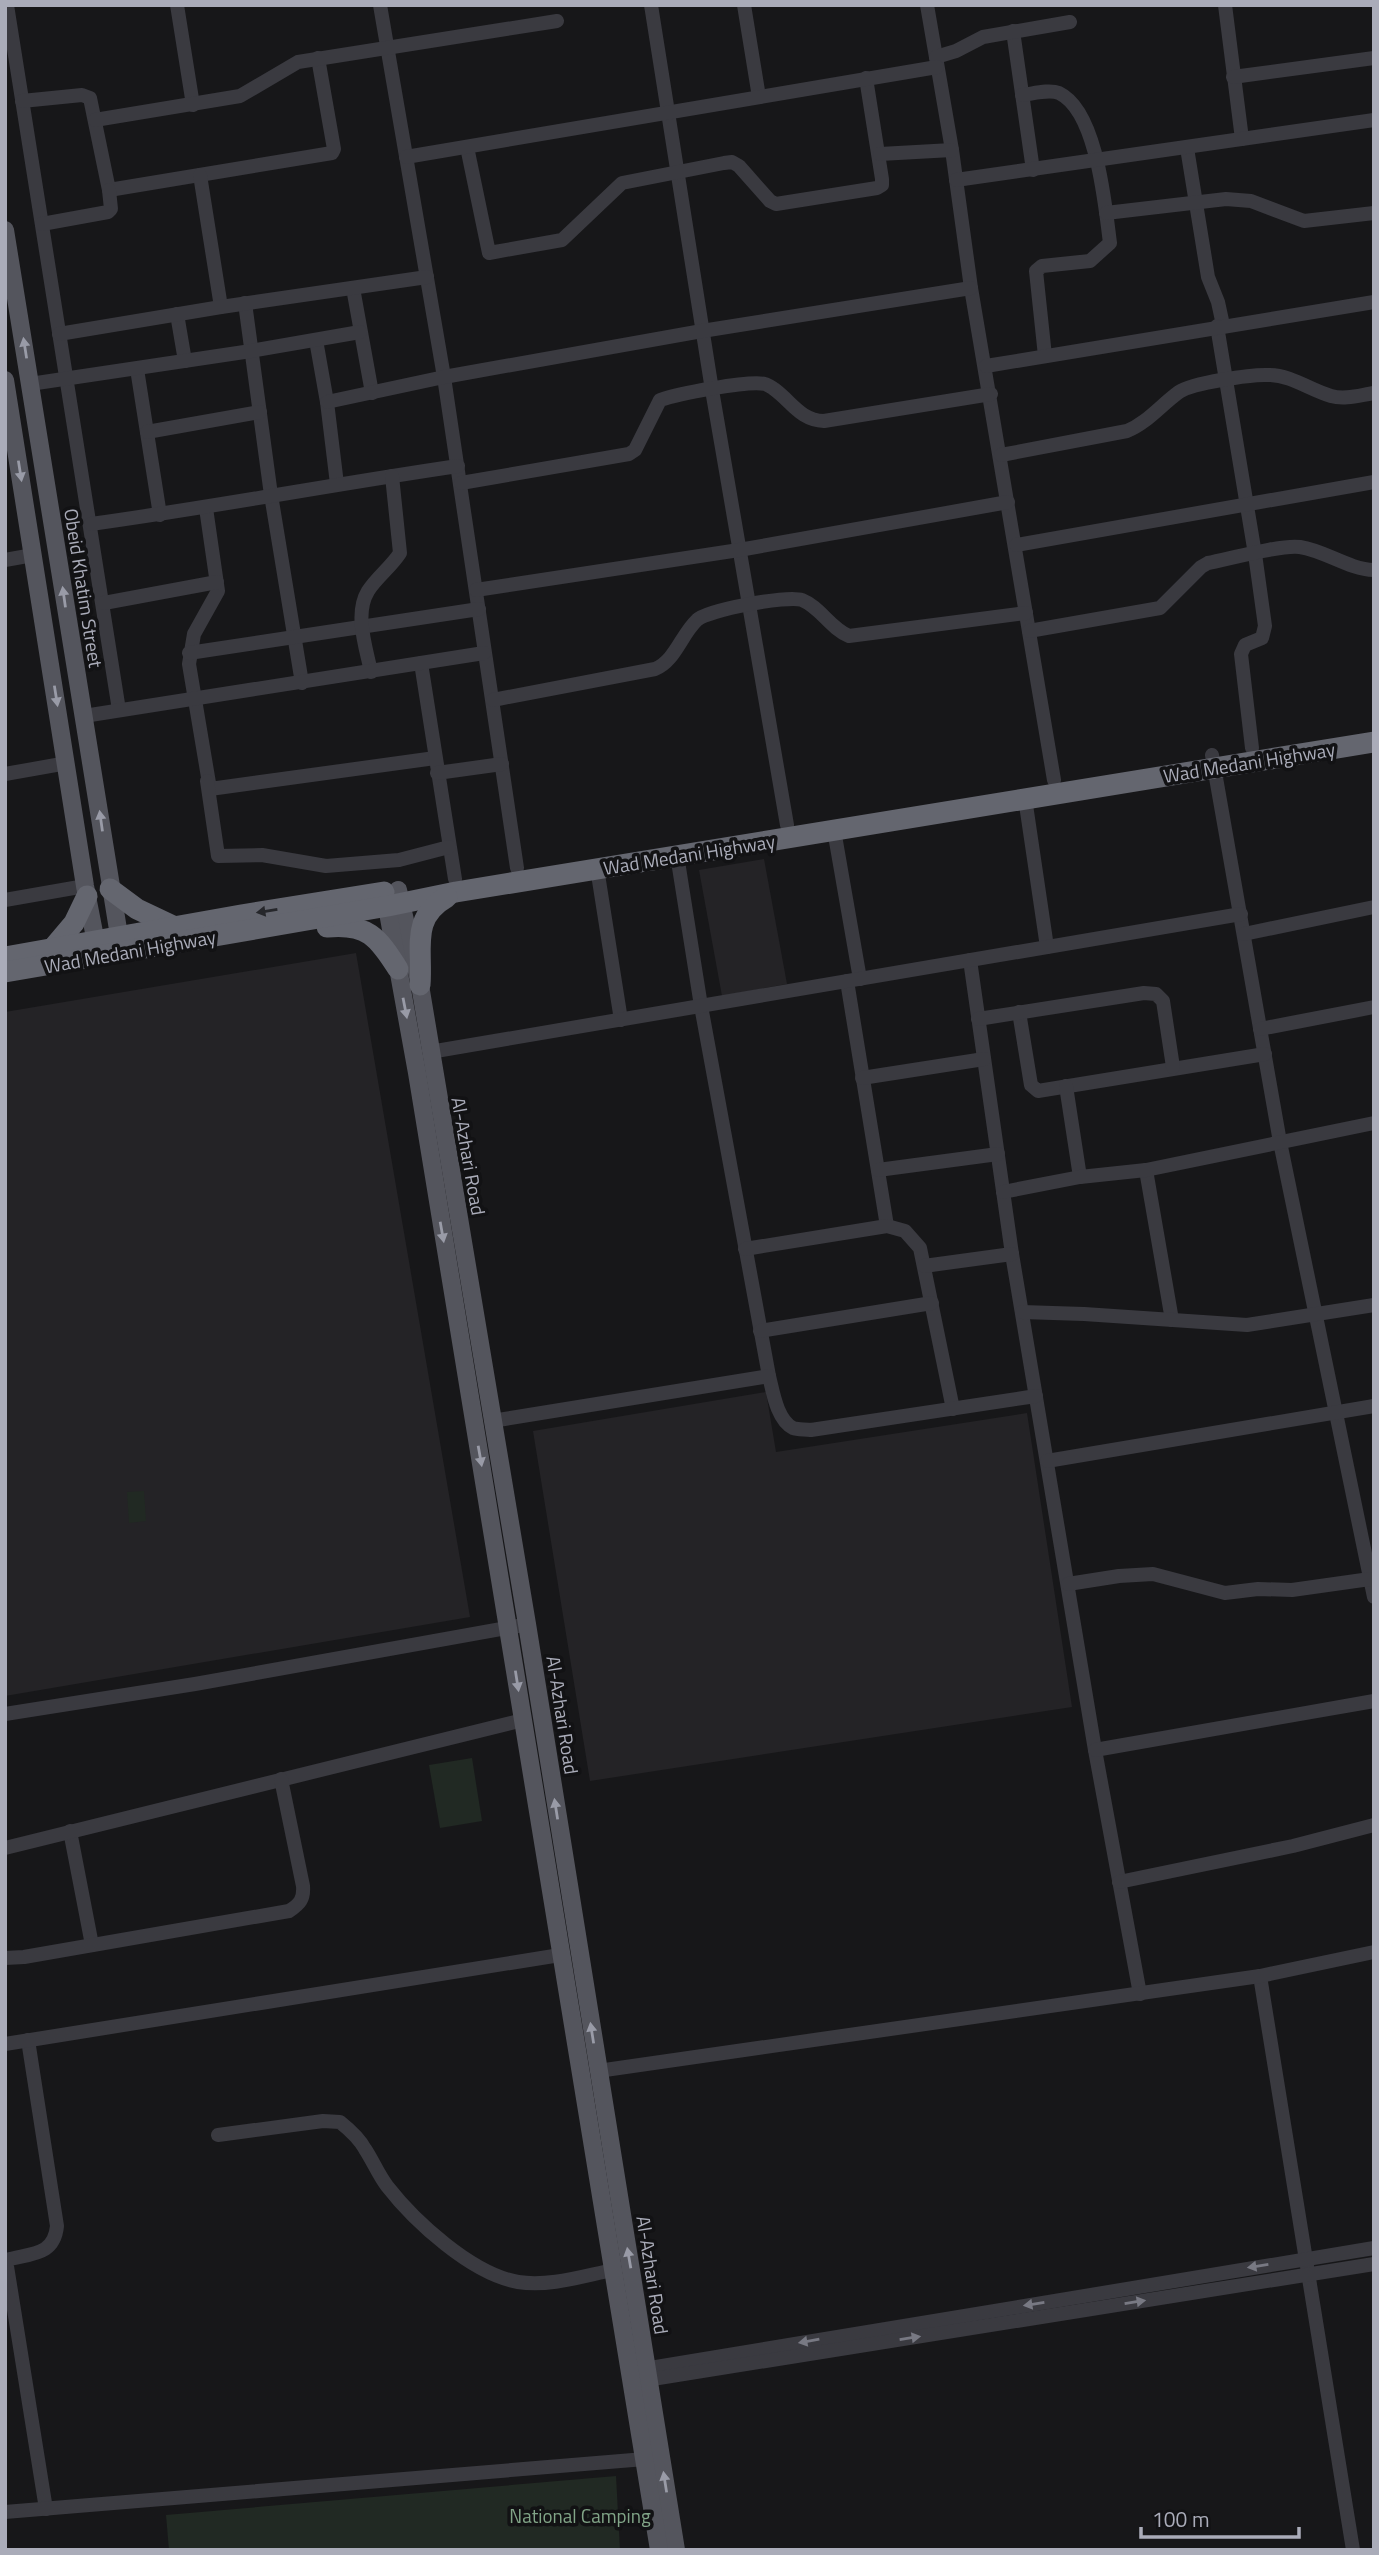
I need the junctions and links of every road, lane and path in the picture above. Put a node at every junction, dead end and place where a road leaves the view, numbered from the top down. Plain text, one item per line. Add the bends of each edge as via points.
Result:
1 (7, 5) edge
2 (177, 5) edge
3 (380, 5) edge
4 (651, 5) edge
5 (744, 5) edge
6 (927, 5) edge
7 (1225, 5) edge
8 (556, 21) dead end
9 (1070, 22) dead end
10 (1013, 32) junction
11 (387, 49) junction
12 (318, 58) junction
13 (1374, 58) edge
14 (937, 62) junction
15 (1233, 77) junction
16 (866, 78) junction
17 (1022, 95) junction
18 (759, 97) junction
19 (22, 101) junction
20 (192, 105) junction
21 (668, 113) junction
22 (95, 120) junction
23 (1374, 120) edge
24 (1242, 139) junction
25 (467, 147) junction
26 (1187, 148) junction
27 (952, 150) junction
28 (880, 154) junction
29 (406, 157) junction
30 (1097, 161) junction
31 (1033, 170) junction
32 (678, 171) junction
33 (200, 175) junction
34 (956, 180) junction
35 (108, 190) junction
36 (1195, 203) junction
37 (1106, 213) junction
38 (1374, 213) edge
39 (42, 224) junction
40 (5, 230) edge
41 (427, 277) junction
42 (353, 288) junction
43 (971, 288) junction
44 (1374, 302) edge
45 (245, 303) junction
46 (221, 307) junction
47 (177, 314) junction
48 (1220, 326) junction
49 (702, 331) junction
50 (360, 332) junction
51 (59, 334) junction
52 (316, 340) junction
53 (251, 351) junction
54 (1045, 356) junction
55 (185, 361) junction
56 (986, 366) junction
57 (137, 369) junction
58 (444, 377) junction
59 (66, 379) junction
60 (5, 380) edge
61 (1225, 380) junction
62 (30, 384) junction
63 (712, 390) junction
64 (1374, 393) edge
65 (372, 394) junction
66 (990, 394) junction
67 (327, 402) junction
68 (260, 412) junction
69 (147, 432) junction
70 (1001, 455) junction
71 (458, 466) junction
72 (392, 476) junction
73 (461, 482) junction
74 (1374, 482) edge
75 (337, 484) junction
76 (271, 495) junction
77 (1008, 502) junction
78 (1246, 504) junction
79 (206, 508) junction
80 (160, 515) junction
81 (91, 524) junction
82 (1016, 545) junction
83 (739, 550) junction
84 (1255, 554) junction
85 (33, 555) junction
86 (5, 560) edge
87 (1374, 569) edge
88 (217, 582) junction
89 (476, 590) junction
90 (104, 603) junction
91 (748, 606) junction
92 (479, 609) junction
93 (1026, 612) junction
94 (363, 628) junction
95 (1029, 631) junction
96 (296, 639) junction
97 (189, 653) junction
98 (484, 653) junction
99 (421, 663) junction
100 (371, 672) junction
101 (302, 683) junction
102 (194, 699) junction
103 (493, 700) junction
104 (120, 710) junction
105 (84, 716) junction
106 (1374, 728) edge
107 (1374, 742) edge
108 (1252, 748) junction
109 (204, 757) junction
110 (435, 758) junction
111 (1213, 762) junction
112 (67, 763) junction
113 (502, 764) junction
114 (437, 773) junction
115 (5, 774) edge
116 (1055, 780) junction
117 (1025, 798) junction
118 (787, 825) junction
119 (834, 830) junction
120 (450, 847) junction
121 (677, 855) junction
122 (517, 868) junction
123 (597, 868) junction
124 (455, 886) junction
125 (110, 889) junction
126 (86, 891) junction
127 (393, 898) junction
128 (5, 900) edge
129 (1374, 907) edge
130 (1241, 914) junction
131 (1244, 934) junction
132 (171, 936) junction
133 (120, 944) junction
134 (1047, 947) junction
135 (97, 948) junction
136 (51, 949) junction
137 (5, 957) edge
138 (970, 960) junction
139 (398, 969) junction
140 (5, 972) edge
141 (853, 980) junction
142 (419, 985) junction
143 (701, 1006) junction
144 (1374, 1007) edge
145 (1019, 1013) junction
146 (978, 1019) junction
147 (621, 1020) junction
148 (1261, 1029) junction
149 (430, 1052) junction
150 (1265, 1054) junction
151 (984, 1059) junction
152 (1173, 1067) junction
153 (862, 1078) junction
154 (1066, 1086) junction
155 (433, 1120) junction
156 (1374, 1123) edge
157 (1280, 1142) junction
158 (998, 1154) junction
159 (878, 1170) junction
160 (1146, 1170) junction
161 (1080, 1177) junction
162 (1003, 1192) junction
163 (887, 1226) junction
164 (745, 1249) junction
165 (1012, 1254) junction
166 (924, 1266) junction
167 (932, 1303) junction
168 (1374, 1305) edge
169 (1022, 1312) junction
170 (1315, 1316) junction
171 (1172, 1320) junction
172 (760, 1331) junction
173 (769, 1376) junction
174 (1036, 1396) junction
175 (1374, 1406) edge
176 (953, 1409) junction
177 (1336, 1413) junction
178 (492, 1420) junction
179 (1047, 1461) junction
180 (1374, 1515) edge
181 (1358, 1518) junction
182 (1370, 1579) junction
183 (1068, 1584) junction
184 (1374, 1597) edge
185 (527, 1624) junction
186 (508, 1628) junction
187 (1374, 1701) edge
188 (5, 1714) edge
189 (523, 1720) junction
190 (1095, 1750) junction
191 (281, 1779) junction
192 (1374, 1825) edge
193 (70, 1831) junction
194 (5, 1848) edge
195 (1119, 1882) junction
196 (92, 1945) junction
197 (1374, 1952) edge
198 (560, 1955) junction
199 (5, 1958) edge
200 (1260, 1976) junction
201 (1140, 1994) junction
202 (28, 2040) junction
203 (5, 2044) edge
204 (598, 2071) junction
205 (218, 2135) dead end
206 (1374, 2248) edge
207 (1305, 2259) junction
208 (1374, 2264) edge
209 (613, 2270) junction
210 (1307, 2275) junction
211 (640, 2376) junction
212 (645, 2459) junction
213 (46, 2509) junction
214 (5, 2512) edge
215 (659, 2550) edge
216 (676, 2550) edge
217 (1353, 2550) edge

1 - 19 street
2 - 20 street
3 - 11 street
4 - 21 street
5 - 18 street
6 - 14 street
7 - 15 street
8 - 11 street
9 - 10 street
10 - 14 street via 983,37
10 - 17 street
11 - 12 street
11 - 29 street
12 - 20 street via 290,66 240,96
12 - 33 street via 334,152
13 - 15 street
14 - 16 street
14 - 27 street
15 - 24 street
16 - 18 street
16 - 28 street
17 - 30 street via 1060,94 1082,117
17 - 31 street
18 - 21 street
19 - 22 street via 86,95
19 - 39 street
20 - 22 street
21 - 25 street
21 - 32 street
22 - 35 street
23 - 24 street
24 - 26 street
25 - 29 street
25 - 32 street via 489,253 562,240 622,183
26 - 30 street
26 - 36 street
27 - 28 street
27 - 34 street
28 - 32 street via 882,184 877,188 782,204 770,201 732,162
29 - 41 street
30 - 31 street
30 - 37 street
31 - 34 street
32 - 49 street
33 - 35 street
33 - 46 street
34 - 43 street
35 - 39 street via 108,212
36 - 37 street
36 - 38 street via 1251,201 1304,221
36 - 48 street
37 - 54 street via 1110,243 1090,261 1042,266 1036,271
39 - 51 street
62 -> 40 main road, Obeid Khatim Street
41 - 42 street
41 - 58 street
42 - 45 street
42 - 50 street
43 - 49 street
43 - 56 street
44 - 48 street
45 - 46 street
45 - 53 street
46 - 47 street
47 - 51 street
47 - 55 street
48 - 54 street
48 - 61 street
49 - 58 street
49 - 63 street
50 - 52 street
50 - 65 street
51 - 59 street
52 - 53 street
52 - 67 street
53 - 55 street
53 - 68 street
54 - 56 street
55 - 57 street
56 - 66 street
57 - 59 street
57 - 69 street
58 - 65 street
58 - 71 street
59 - 62 street
59 - 81 street
60 -> 85 main road
61 - 64 street via 1269,375 1331,396
61 - 70 street via 1185,388 1127,431
61 - 78 street
105 -> 62 main road, Obeid Khatim Street
63 - 66 street via 765,384 811,421
63 - 73 street via 660,400 629,454
63 - 83 street
65 - 67 street
66 - 70 street
67 - 75 street
68 - 69 street
68 - 76 street
69 - 80 street
70 - 77 street
71 - 72 street
71 - 73 street
72 - 75 street
72 - 94 street via 400,553 361,604
73 - 89 street
74 - 78 street
75 - 76 street
76 - 79 street
76 - 96 street
77 - 82 street
77 - 83 street
78 - 82 street
78 - 84 street
79 - 80 street
79 - 88 street
80 - 81 street
81 - 90 street
82 - 93 street
83 - 89 street
83 - 91 street
84 - 87 street via 1301,547
84 - 95 street via 1201,566 1160,608
84 - 108 street via 1265,626 1262,638 1245,645 1241,654
85 - 86 street
85 -> 112 main road
88 - 90 street
88 - 97 street via 215,597
89 - 92 street
90 - 104 street
91 - 93 street via 800,599 849,636
91 - 103 street via 705,614 656,670
91 - 118 street
92 - 94 street
92 - 98 street
93 - 95 street
94 - 96 street
94 - 100 street
95 - 116 street
96 - 97 street
96 - 101 street
97 - 102 street
98 - 99 street
98 - 103 street
99 - 100 street
99 - 110 street
100 - 101 street
101 - 102 street
102 - 104 street
102 - 109 street
103 - 113 street
104 - 105 street
125 -> 105 main road, Obeid Khatim Street
106 - 108 highway, Wad Medani Highway
107 - 111 highway, Wad Medani Highway
108 - 111 highway, Wad Medani Highway
109 - 110 street via 210,789
109 - 120 street via 218,856 262,855 326,866 399,860
110 - 114 street
111 - 116 highway, Wad Medani Highway
111 - 117 highway, Wad Medani Highway
111 - 130 street
112 - 115 street
112 - 126 main road
113 - 114 street
113 - 122 street
114 - 120 street
116 - 118 highway, Wad Medani Highway
117 - 119 highway, Wad Medani Highway
117 - 134 street
118 - 122 highway, Wad Medani Highway
119 - 121 highway, Wad Medani Highway
119 - 141 street
120 - 124 street
121 - 123 highway, Wad Medani Highway
121 - 143 street
122 - 124 highway, Wad Medani Highway
123 - 124 highway, Wad Medani Highway
123 - 147 street
124 - 127 highway, Wad Medani Highway
124 - 142 highway via 424,918
125 - 132 highway
125 - 133 main road, Obeid Khatim Street
126 - 128 street
126 - 135 main road
126 - 136 highway via 74,923
127 - 132 highway, Wad Medani Highway
127 - 139 main road, Al-Azhari Road
127 - 142 main road, Al-Azhari Road
129 - 131 street
130 - 131 street
130 - 134 street
131 - 148 street
132 - 133 highway, Wad Medani Highway
132 - 139 highway via 183,950 317,928 354,927 373,935
133 - 135 highway, Wad Medani Highway
134 - 138 street
135 - 136 highway, Wad Medani Highway
135 - 140 highway, Wad Medani Highway
136 - 137 highway, Wad Medani Highway
138 - 141 street
138 - 146 street
139 -> 155 main road, Al-Azhari Road
141 - 143 street
141 - 153 street
142 - 149 main road, Al-Azhari Road
143 - 147 street
143 - 164 street
144 - 148 street
145 - 146 street
145 - 152 street via 1156,994 1163,1001
145 - 154 street via 1033,1089
146 - 151 street
147 - 149 street
148 - 150 street
149 - 155 main road, Al-Azhari Road
150 - 152 street
150 - 157 street
151 - 153 street
151 - 158 street
152 - 154 street
153 - 159 street
154 - 161 street
155 - 178 main road, Al-Azhari Road
155 -> 186 main road, Al-Azhari Road
156 - 157 street
157 - 160 street
157 - 170 street
158 - 159 street
158 - 162 street
159 - 163 street
160 - 161 street
160 - 171 street
161 - 162 street
162 - 165 street
163 - 164 street
163 - 166 street via 912,1237
164 - 172 street
165 - 166 street
165 - 169 street
166 - 167 street
167 - 172 street
167 - 176 street
168 - 170 street
169 - 171 street
169 - 174 street
170 - 171 street via 1247,1325
170 - 177 street
172 - 173 street
173 - 176 street via 778,1409 794,1429
173 - 178 street
174 - 176 street
174 - 179 street
175 - 177 street
177 - 179 street
177 - 181 street
178 - 185 main road, Al-Azhari Road
179 - 183 street
180 - 181 street
181 - 182 street
182 - 183 street via 1292,1590 1225,1592 1153,1574
182 - 184 street
183 - 190 street
185 - 186 street
204 -> 185 main road, Al-Azhari Road
186 - 188 street
186 -> 189 main road, Al-Azhari Road
187 - 190 street
189 - 191 street
189 - 198 main road, Al-Azhari Road
190 - 195 street
191 - 193 street
191 - 196 street via 303,1886 299,1905 289,1911
192 - 195 street
193 - 194 street
193 - 196 street
195 - 201 street
196 - 199 street
197 - 200 street
198 - 202 street
198 - 209 main road, Al-Azhari Road
200 - 201 street
200 - 207 street
201 - 204 street
202 - 203 street
202 - 213 street via 57,2226 48,2249 6,2260
211 -> 204 main road, Al-Azhari Road
205 - 209 street via 340,2122 365,2147 390,2190 470,2262 519,2282 543,2283
206 - 207 street
207 - 210 street
207 -> 211 street
208 - 210 street
209 - 211 main road, Al-Azhari Road
211 -> 210 street
210 - 217 street
211 - 212 main road, Al-Azhari Road
216 -> 211 main road, Al-Azhari Road
212 - 213 street
212 - 215 main road, Al-Azhari Road
213 - 214 street

